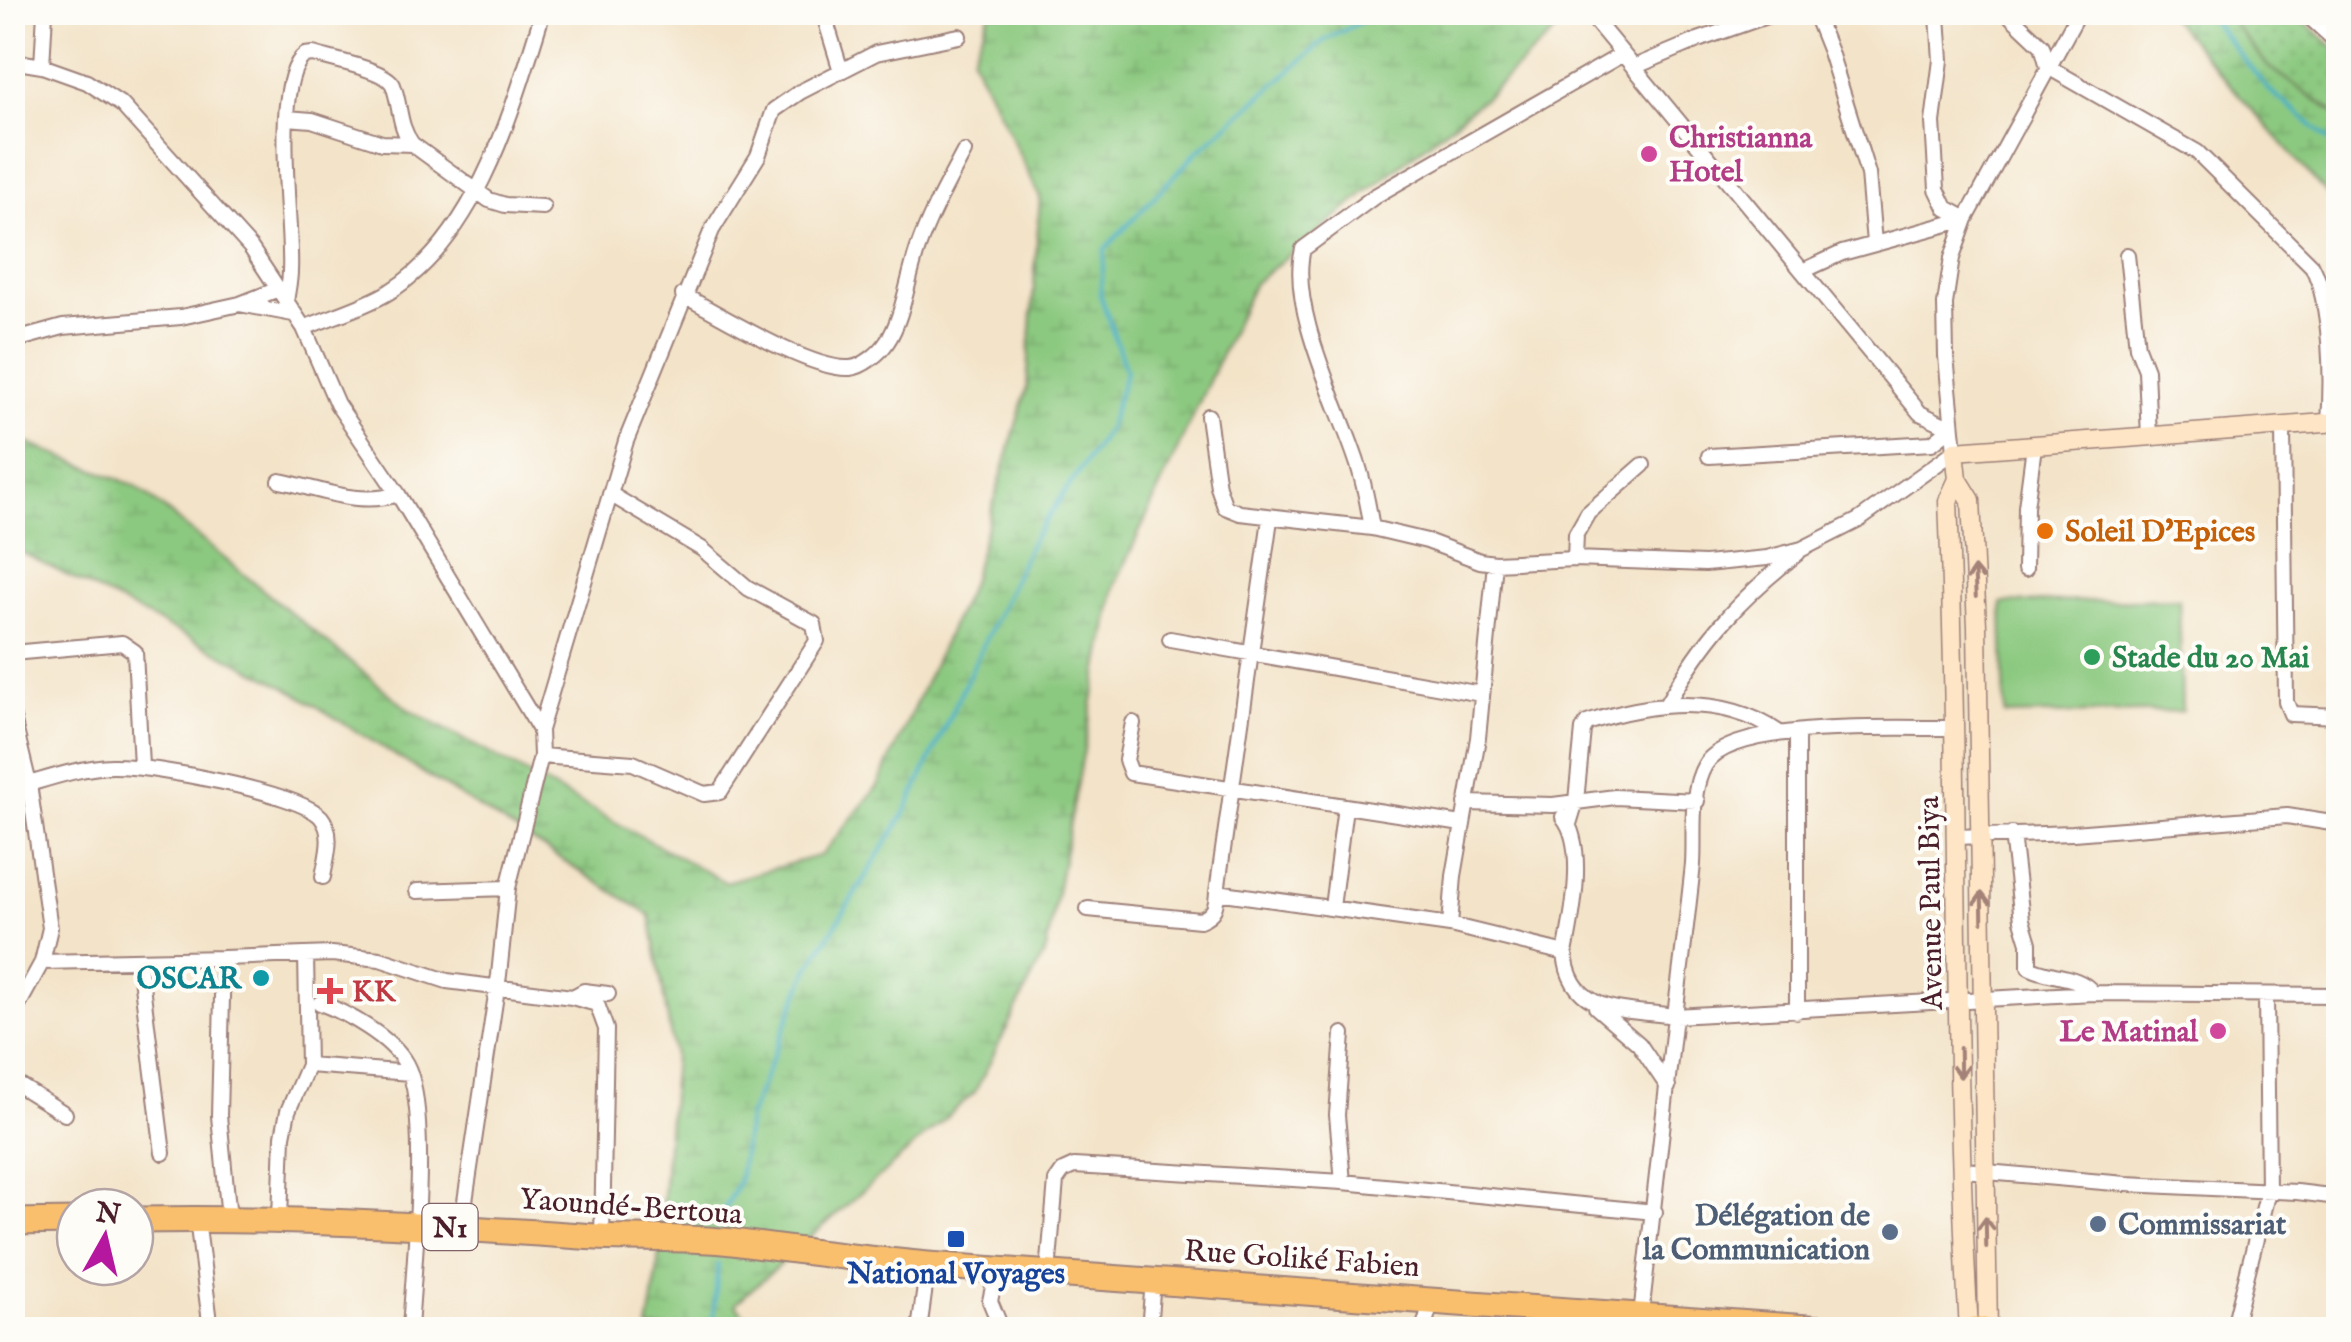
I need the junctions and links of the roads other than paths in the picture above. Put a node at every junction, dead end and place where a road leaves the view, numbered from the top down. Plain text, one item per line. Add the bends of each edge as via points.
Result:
1 (45, 12) edge
2 (543, 12) edge
3 (823, 12) edge
4 (1588, 12) edge
5 (1778, 12) edge
6 (1814, 12) edge
7 (1934, 12) edge
8 (2006, 12) edge
9 (2079, 12) edge
10 (2304, 12) edge
11 (959, 36) dead end
12 (2338, 43) edge
13 (1622, 54) junction
14 (12, 61) edge
15 (42, 66) junction
16 (2048, 67) junction
17 (1634, 68) junction
18 (841, 71) junction
19 (287, 118) junction
20 (412, 144) junction
21 (964, 152) dead end
22 (475, 192) junction
23 (543, 207) dead end
24 (1966, 219) junction
25 (1874, 243) junction
26 (2127, 255) dead end
27 (1803, 271) junction
28 (683, 295) junction
29 (285, 302) junction
30 (240, 304) junction
31 (304, 328) junction
32 (12, 341) edge
33 (1208, 416) dead end
34 (2334, 423) edge
35 (2283, 426) junction
36 (1952, 428) junction
37 (2149, 437) junction
38 (2034, 446) junction
39 (1955, 451) junction
40 (1709, 456) dead end
41 (1643, 465) dead end
42 (1958, 478) junction
43 (280, 481) dead end
44 (398, 494) junction
45 (610, 494) junction
46 (1270, 519) junction
47 (1372, 528) junction
48 (1802, 550) junction
49 (1575, 559) junction
50 (1495, 563) junction
51 (2025, 569) dead end
52 (1170, 639) dead end
53 (12, 653) edge
54 (1250, 653) junction
55 (1482, 694) junction
56 (1666, 705) junction
57 (12, 714) edge
58 (2338, 716) edge
59 (1133, 724) dead end
60 (1956, 728) junction
61 (540, 730) junction
62 (1778, 732) junction
63 (1798, 732) junction
64 (541, 756) junction
65 (141, 766) junction
66 (29, 784) junction
67 (1231, 790) junction
68 (1576, 801) junction
69 (1696, 801) junction
70 (1466, 803) junction
71 (1552, 805) junction
72 (1345, 807) junction
73 (1462, 824) junction
74 (1569, 824) junction
75 (2338, 824) edge
76 (2012, 834) junction
77 (1980, 836) junction
78 (1956, 837) junction
79 (323, 877) dead end
80 (508, 888) junction
81 (417, 891) dead end
82 (1218, 892) junction
83 (1332, 906) junction
84 (1088, 909) dead end
85 (1450, 925) junction
86 (1565, 953) junction
87 (306, 955) junction
88 (223, 958) junction
89 (139, 961) junction
90 (42, 962) junction
91 (496, 988) junction
92 (608, 994) dead end
93 (2093, 994) junction
94 (2266, 995) junction
95 (2338, 995) edge
96 (572, 997) junction
97 (1984, 999) junction
98 (1959, 1000) junction
99 (320, 1003) dead end
100 (1594, 1005) junction
101 (1797, 1011) junction
102 (12, 1016) edge
103 (1675, 1016) junction
104 (1343, 1034) dead end
105 (308, 1066) junction
106 (410, 1073) junction
107 (12, 1081) edge
108 (1668, 1088) junction
109 (64, 1114) dead end
110 (163, 1154) dead end
111 (1963, 1170) junction
112 (1985, 1171) junction
113 (1342, 1182) junction
114 (2268, 1191) junction
115 (2338, 1197) edge
116 (1655, 1212) junction
117 (229, 1218) junction
118 (197, 1219) junction
119 (155, 1220) edge
120 (280, 1220) junction
121 (55, 1221) edge
122 (12, 1222) edge
123 (416, 1224) junction
124 (461, 1228) junction
125 (602, 1238) junction
126 (764, 1248) joint
127 (928, 1265) junction
128 (997, 1269) junction
129 (1048, 1272) junction
130 (1153, 1280) junction
131 (1432, 1299) junction
132 (1641, 1315) junction
133 (1567, 1320) edge
134 (210, 1330) edge
135 (410, 1330) edge
136 (918, 1330) edge
137 (1002, 1330) edge
138 (1149, 1330) edge
139 (1423, 1330) edge
140 (1835, 1330) edge
141 (1978, 1330) edge
142 (2233, 1330) edge

1 - 15 street
2 - 22 street via 514,104
3 - 18 street
4 - 13 street
5 - 17 street
6 - 25 street via 1868,174
7 - 24 street via 1941,60 1933,122 1936,189 1946,208
8 - 16 street via 2042,46
9 - 16 street
10 - 12 street
11 - 18 street via 890,49
13 - 17 street
13 - 47 street via 1375,196 1303,248 1298,282 1358,464
14 - 15 street
15 - 29 street via 87,82 122,105 251,248
16 - 24 street
16 - 34 street via 2197,152 2312,266 2323,306
17 - 27 street
18 - 28 street via 774,110 758,156 712,230
19 - 20 street via 382,143
19 - 20 street via 294,68 313,54 385,75
19 - 29 street
20 - 22 street
21 - 28 street via 934,204 894,330 858,366 799,354
22 - 23 street via 505,205
22 - 31 street via 450,235 400,284
24 - 25 street
24 - 36 street via 1945,304
25 - 27 street
26 - 37 street via 2137,347 2146,370
27 - 36 street via 1920,413
28 - 45 street
29 - 30 street
29 - 30 street
29 - 31 street
30 - 32 street via 63,327
31 - 44 street via 338,404
33 - 46 street via 1226,507
34 - 35 street
35 - 37 street
35 - 58 street via 2286,702 2291,714
36 - 39 street
36 - 40 street via 1932,444
37 - 38 street
38 - 39 street
38 - 51 street
39 - 42 street
39 - 48 street via 1858,520
41 - 49 street via 1588,512 1576,534
42 - 60 street, Avenue Paul Biya via 1948,500
77 -> 42 street via 1971,500
43 - 44 street via 358,500
44 - 61 street
45 - 61 street
45 - 64 street via 702,548 748,588 814,624 816,640 720,792 704,794 633,763
46 - 47 street
46 - 54 street
47 - 50 street
48 - 49 street via 1704,564
48 - 56 street via 1740,600
49 - 50 street
50 - 55 street
52 - 54 street
53 - 65 street via 130,646
54 - 55 street
54 - 67 street
55 - 70 street
56 - 62 street via 1712,705 1756,717
56 - 68 street via 1587,723
57 - 66 street
59 - 67 street via 1126,760 1131,773
60 - 63 street
60 - 78 street, Avenue Paul Biya
61 - 64 street
62 - 63 street
62 - 69 street via 1721,750 1705,764
63 - 101 street
64 - 80 street
65 - 66 street via 81,769
65 - 79 street via 303,805 326,827
66 - 90 street via 50,928
67 - 72 street
67 - 82 street
68 - 69 street
68 - 71 street
68 - 74 street
69 - 103 street
70 - 71 street
70 - 73 street
71 - 74 street
72 - 73 street
72 - 83 street
73 - 85 street
74 - 86 street via 1576,879
75 - 76 street via 2287,816
76 - 77 street
76 - 93 street via 2029,967 2088,986
77 - 78 street
97 -> 77 street
78 - 98 street, Avenue Paul Biya
80 - 81 street
80 - 91 street
82 - 83 street
82 - 84 street via 1216,908 1200,920
83 - 85 street
85 - 86 street
86 - 100 street via 1576,986
87 - 88 street
87 - 91 street via 380,960 447,982
87 - 105 street
88 - 89 street
88 - 117 street via 219,1116
89 - 90 street
89 - 110 street
90 - 102 street
91 - 96 street
91 - 124 street
92 - 96 street
93 - 94 street
93 - 97 street
94 - 95 street
94 - 114 street
96 - 125 street via 597,1004 606,1028
97 - 98 street
97 - 112 street
98 - 101 street
98 -> 111 street, Avenue Paul Biya
99 - 106 street via 376,1034
100 - 103 street
100 - 108 street via 1639,1044
101 - 103 street
103 - 108 street
104 - 113 street via 1337,1115
105 - 106 street
105 - 120 street via 282,1136
106 - 123 street
107 - 109 street
108 - 116 street
111 - 112 street
111 - 141 street, Avenue Paul Biya
112 - 114 street
141 -> 112 street
113 - 116 street
113 - 129 street via 1074,1166 1056,1181
114 - 115 street
114 - 142 street
116 - 132 street
117 - 118 highway, Yaoundé-Bertoua / N1
117 - 120 highway, Yaoundé-Bertoua / N1
118 - 119 highway, Yaoundé-Bertoua / N1
118 - 134 street
120 - 123 highway, Yaoundé-Bertoua / N1
121 - 122 highway
123 - 124 highway, Yaoundé-Bertoua / N1
123 - 135 street
124 - 125 highway, Yaoundé-Bertoua / N1
125 - 126 highway, Yaoundé-Bertoua / N1
126 - 127 highway, Rue Goliké Fabien / N1
127 - 128 highway, Rue Goliké Fabien / N1
127 - 136 street
128 - 129 highway, Rue Goliké Fabien / N1
128 - 137 street via 990,1301
129 - 130 highway, Rue Goliké Fabien / N1
130 - 131 highway, Rue Goliké Fabien / N1
130 - 138 street
131 - 133 highway, Rue Goliké Fabien / N1
131 - 139 street
132 - 133 highway, Rue Goliké Fabien / N1
132 - 140 highway, Rue Goliké Fabien / N1

